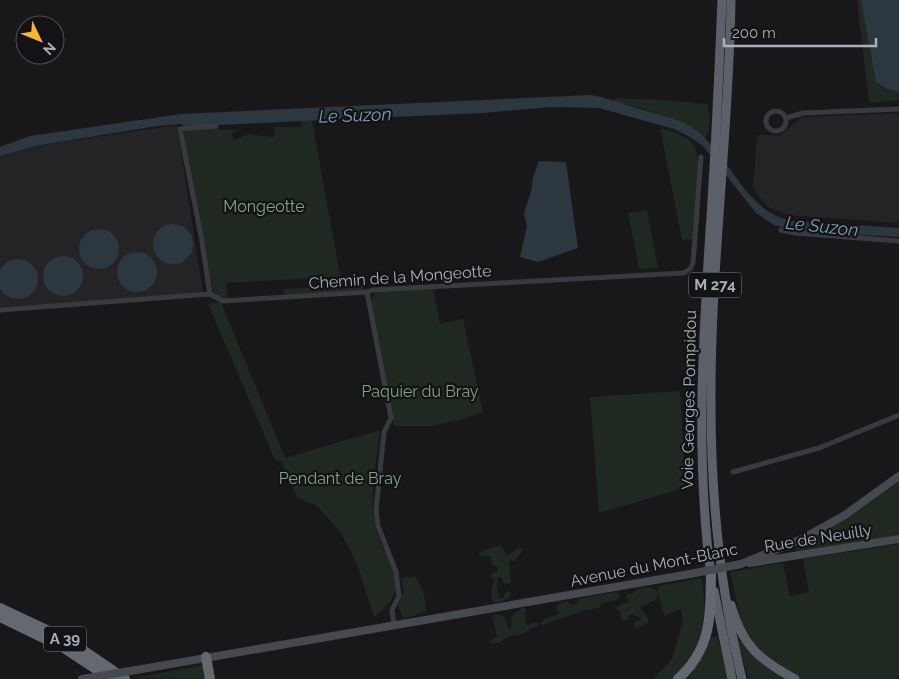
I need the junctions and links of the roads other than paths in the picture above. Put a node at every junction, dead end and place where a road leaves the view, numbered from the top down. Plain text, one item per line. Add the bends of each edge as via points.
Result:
1 (722, 0) edge
2 (731, 0) edge
3 (899, 109) edge
4 (786, 118) junction
5 (216, 126) dead end
6 (701, 157) dead end
7 (781, 230) dead end
8 (899, 241) edge
9 (367, 292) junction
10 (210, 294) junction
11 (0, 310) edge
12 (899, 415) edge
13 (733, 472) dead end
14 (899, 476) edge
15 (899, 539) edge
16 (791, 543) junction
17 (792, 557) junction
18 (741, 564) junction
19 (721, 569) junction
20 (711, 574) junction
21 (0, 608) edge
22 (0, 617) edge
23 (394, 626) junction
24 (206, 657) junction
25 (82, 679) edge
26 (111, 679) edge
27 (125, 679) edge
28 (210, 679) edge
29 (678, 679) edge
30 (732, 679) edge
31 (742, 679) edge
32 (795, 679) edge

1 - 20 highway, Voie Georges Pompidou / M 274 via 701,394 702,486
2 - 19 highway, Voie Georges Pompidou / M 274 via 711,403 713,494
3 - 4 street via 803,113
4 - 4 street via 776,110 767,115 766,122 772,130 778,131 784,127
5 - 10 street via 180,129
6 - 9 street, Chemin de la Mongeotte via 693,263 684,273
7 - 8 street
9 - 10 street, Chemin de la Mongeotte via 223,301
9 - 23 street via 391,418 384,432 376,510 378,526 396,572 399,596 392,610
10 - 11 street, Chemin de la Mongeotte
12 - 13 street via 819,448
14 - 16 main road, Avenue du Mont-Blanc via 845,515
15 - 17 main road, Rue de Neuilly
16 - 17 main road
16 - 18 main road, Avenue du Mont-Blanc
17 - 18 main road, Rue de Neuilly
18 - 23 main road, Avenue du Mont-Blanc, bridge
19 - 31 highway, Voie Georges Pompidou / M 274 via 728,619
19 - 32 highway via 741,635 760,657
20 - 29 highway via 710,619 706,638 701,652
20 - 30 highway, Voie Georges Pompidou / M 274
21 - 27 highway, A 39 via 68,640
22 - 26 highway, A 39 via 46,638
23 - 24 main road, Avenue du Mont-Blanc
24 - 25 main road, Avenue du Mont-Blanc, bridge
24 - 28 highway

